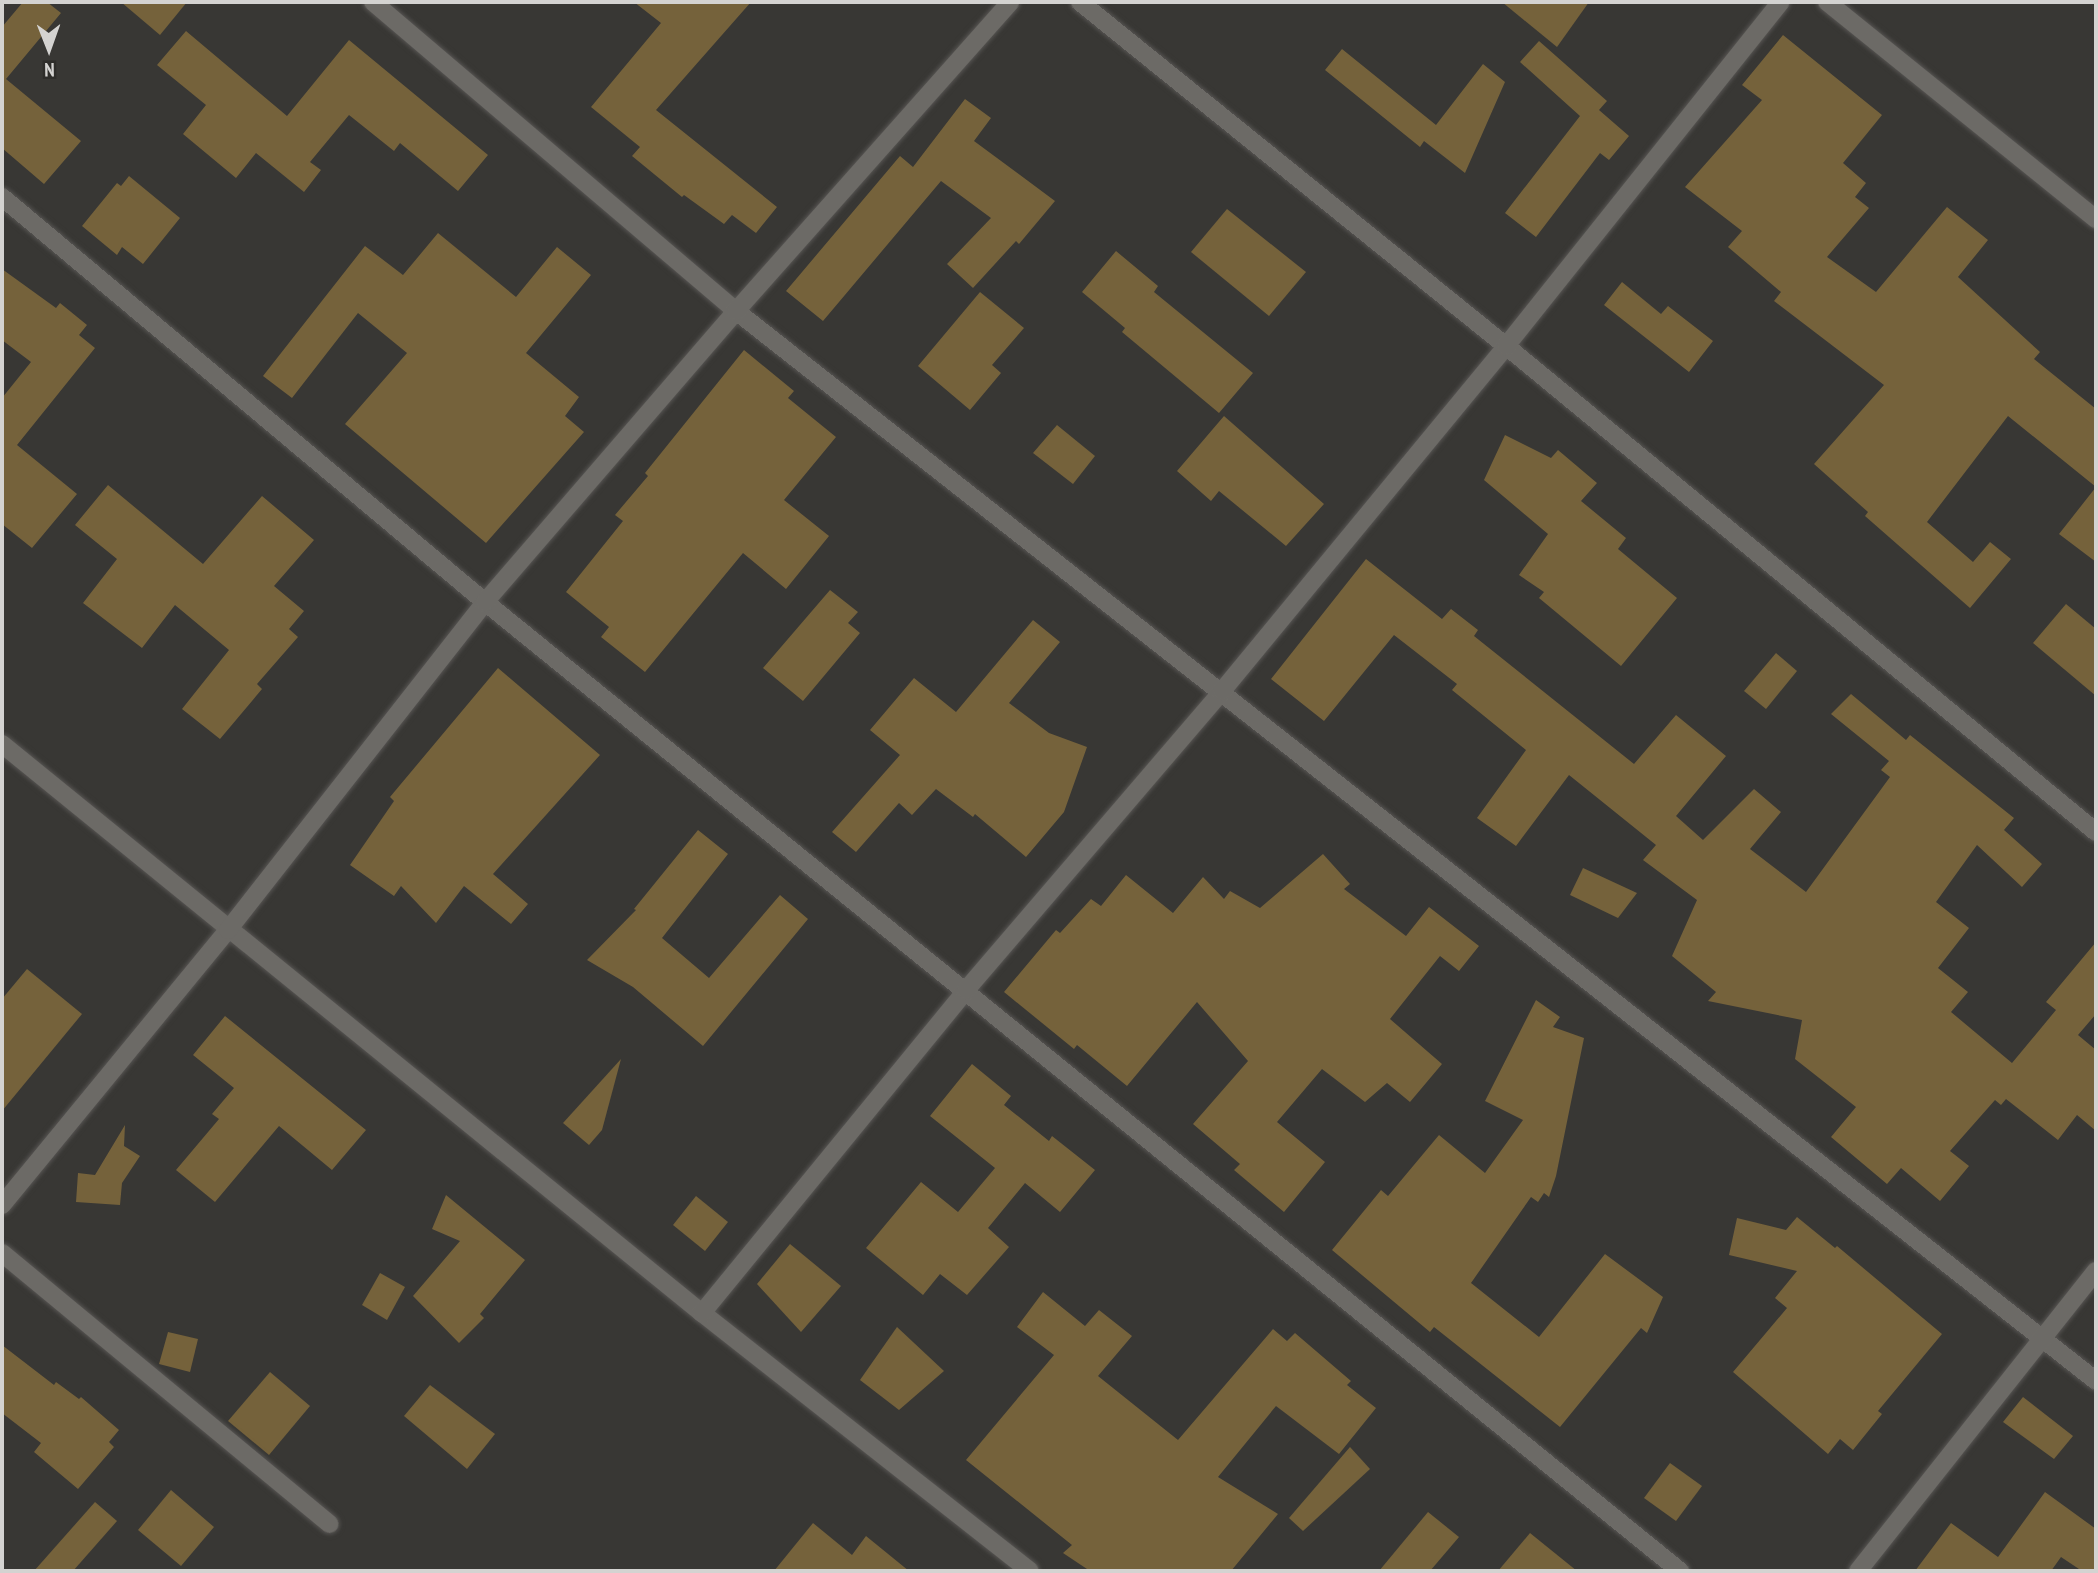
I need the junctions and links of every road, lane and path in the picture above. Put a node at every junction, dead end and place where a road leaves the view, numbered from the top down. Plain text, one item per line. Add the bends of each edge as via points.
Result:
1 (373, 2) edge
2 (1010, 2) edge
3 (1080, 2) edge
4 (1781, 2) edge
5 (1827, 2) edge
6 (2, 197) edge
7 (2096, 219) edge
8 (736, 311) junction
9 (1506, 346) junction
10 (485, 601) junction
11 (1222, 691) junction
12 (2, 744) edge
13 (2096, 832) edge
14 (228, 930) junction
15 (967, 990) junction
16 (2, 1205) edge
17 (2, 1253) edge
18 (2096, 1271) edge
19 (702, 1313) junction
20 (2043, 1340) junction
21 (2096, 1381) edge
22 (330, 1524) dead end
23 (1030, 1571) edge
24 (1680, 1571) edge
25 (1858, 1571) edge

1 - 8 street
2 - 8 street
3 - 9 street
4 - 9 street
5 - 7 street
6 - 10 street
8 - 10 street
8 - 11 street
9 - 11 street
9 - 13 street
10 - 14 street
10 - 15 street
11 - 15 street
11 - 20 street
12 - 14 street
14 - 16 street
14 - 19 street
15 - 19 street
15 - 24 street
17 - 22 street
18 - 20 street
19 - 23 street
20 - 21 street
20 - 25 street

